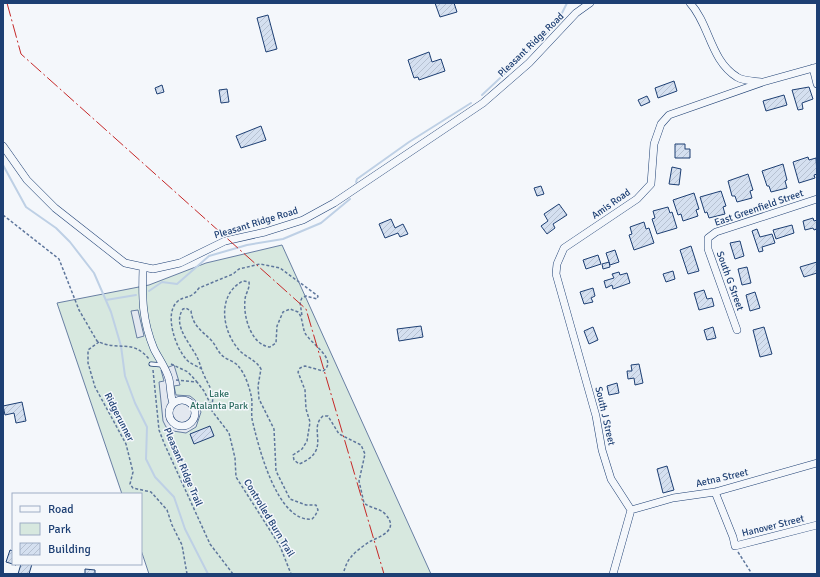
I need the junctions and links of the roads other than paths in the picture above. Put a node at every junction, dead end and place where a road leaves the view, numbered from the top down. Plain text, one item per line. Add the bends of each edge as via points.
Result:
1 (590, 3) edge
2 (690, 3) edge
3 (815, 67) edge
4 (763, 82) junction
5 (817, 84) edge
6 (3, 146) edge
7 (817, 199) edge
8 (708, 238) joint
9 (559, 257) joint
10 (144, 268) junction
11 (737, 330) dead end
12 (162, 362) junction
13 (151, 364) road end
14 (173, 403) dead end
15 (817, 463) edge
16 (715, 492) junction
17 (631, 510) junction
18 (817, 525) edge
19 (613, 574) edge

1 - 10 street, Pleasant Ridge Road via 529,63 483,102 334,203 303,220 225,242 180,263 153,269
2 - 4 street via 698,12 720,62 738,78
3 - 4 street
3 - 5 street
4 - 9 street, Amis Road via 669,115 661,124 654,144 651,184 637,199 564,248
6 - 10 street, Pleasant Ridge Road via 27,180 55,208 125,263
7 - 8 street, East Greenfield Street via 716,232
8 - 11 street, South G Street via 708,249
9 - 17 street, South J Street via 556,274 596,416 610,479
10 - 12 street via 142,303 145,325
12 - 13 lane
12 - 14 street via 170,380 170,396
15 - 16 street, Aetna Street
16 - 17 street, Aetna Street via 673,498
16 - 18 street, Hanover Street via 734,537 735,546
17 - 19 street

